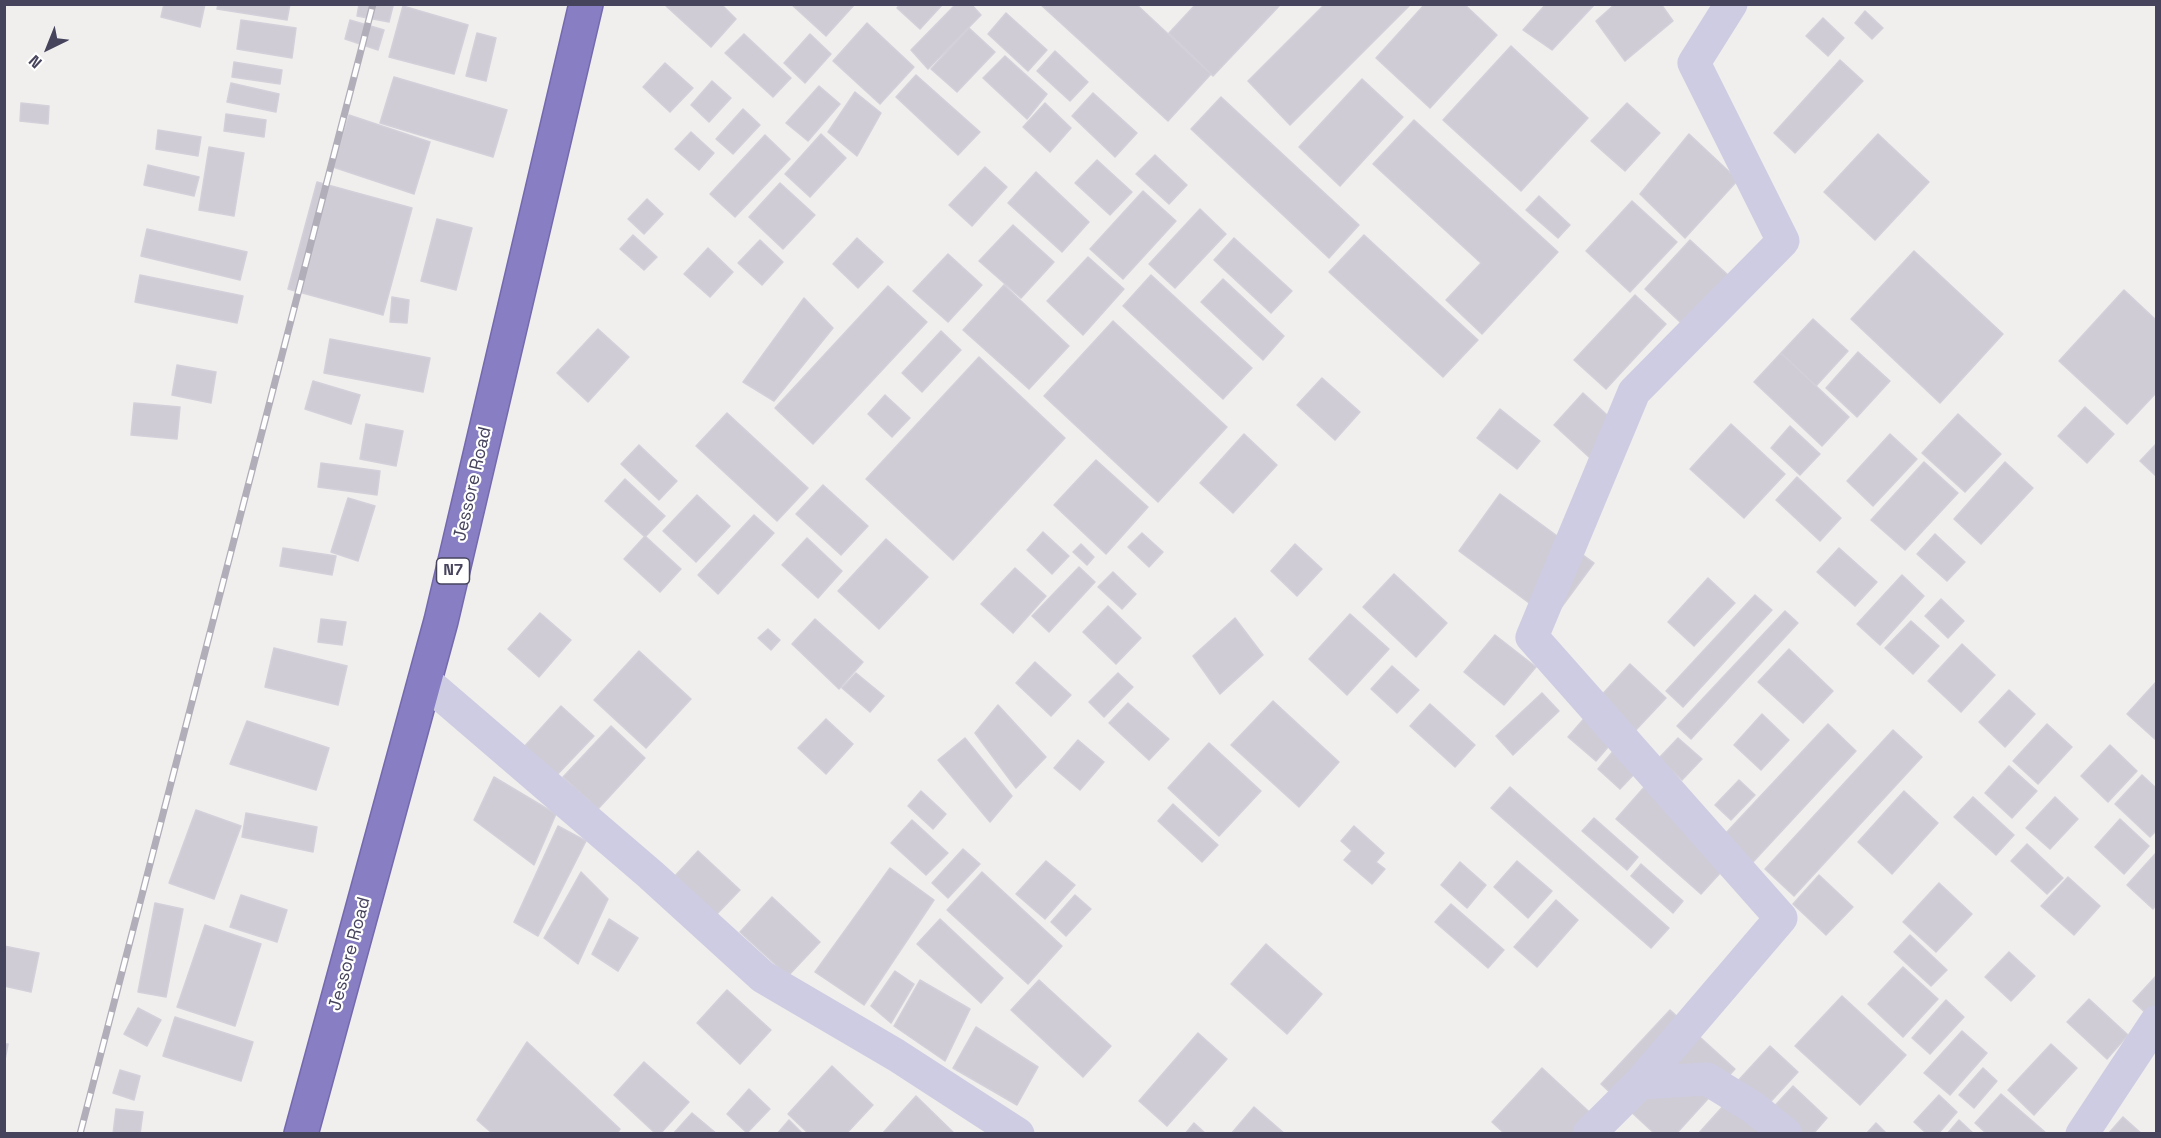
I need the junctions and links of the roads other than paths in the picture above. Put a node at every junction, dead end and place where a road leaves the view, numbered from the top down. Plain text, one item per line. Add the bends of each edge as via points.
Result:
1 (586, 4) edge
2 (1731, 4) edge
3 (425, 681) junction
4 (2157, 1022) edge
5 (1640, 1083) junction
6 (301, 1134) edge
7 (1018, 1134) edge
8 (1589, 1134) edge
9 (1786, 1134) edge
10 (2082, 1134) edge

1 - 3 highway, Jessore Road / N7
2 - 5 street via 1694,63 1783,241 1634,392 1532,638 1781,918
3 - 6 highway, Jessore Road / N7
3 - 7 street via 763,977 896,1055
4 - 10 street
5 - 8 street
5 - 9 street via 1707,1079 1754,1108

